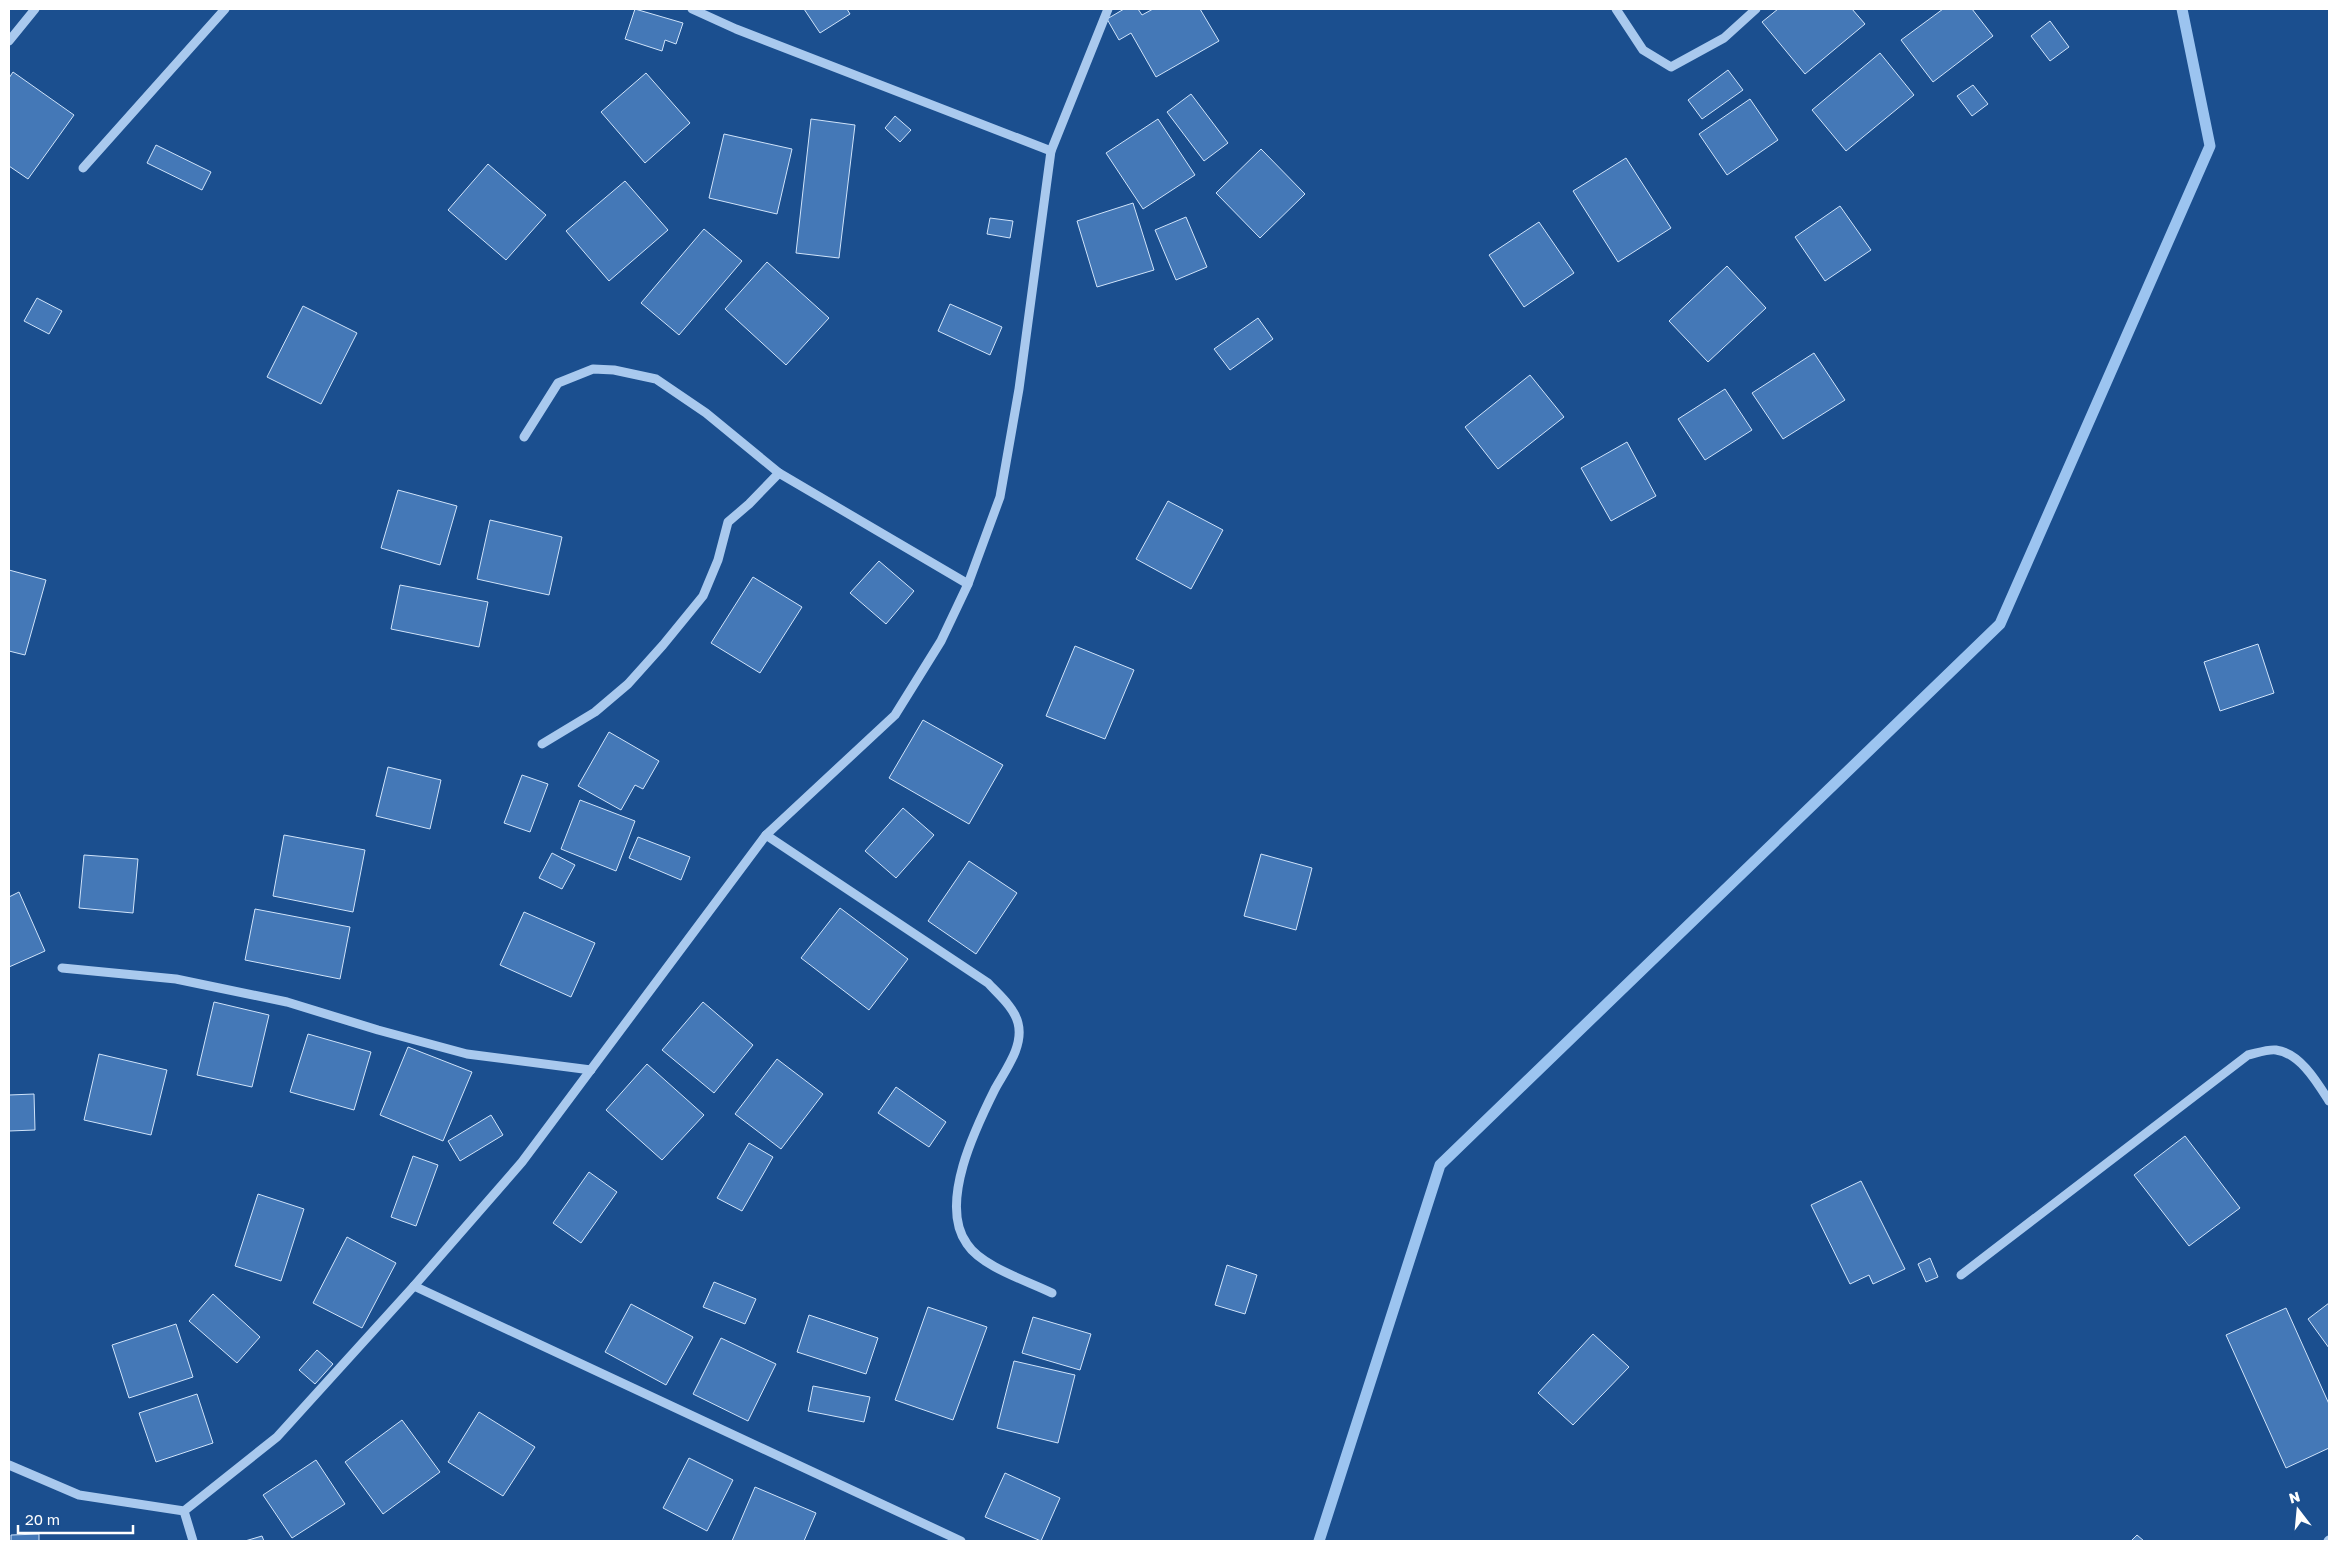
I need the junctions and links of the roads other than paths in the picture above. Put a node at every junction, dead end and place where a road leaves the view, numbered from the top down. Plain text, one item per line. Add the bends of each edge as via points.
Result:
1 (35, 9) edge
2 (225, 9) edge
3 (692, 9) edge
4 (1108, 9) edge
5 (1616, 9) edge
6 (1756, 9) edge
7 (9, 41) edge
8 (1051, 151) junction
9 (83, 168) dead end
10 (524, 437) dead end
11 (779, 473) junction
12 (968, 584) junction
13 (542, 744) dead end
14 (766, 835) junction
15 (62, 968) dead end
16 (591, 1070) junction
17 (2329, 1100) edge
18 (1961, 1274) dead end
19 (414, 1286) junction
20 (1052, 1293) dead end
21 (9, 1465) edge
22 (184, 1511) junction
23 (193, 1541) edge
24 (962, 1541) edge

1 - 7 street
2 - 9 street
3 - 8 street
4 - 8 street
5 - 6 street via 1643,50 1671,67 1724,38
8 - 12 street via 1019,388 1000,497
10 - 11 street via 558,383 593,369 614,370 656,379 706,413
11 - 12 street
11 - 13 street via 728,522 718,560 703,596 663,645 628,684 595,712
12 - 14 street via 941,641 895,715
14 - 16 street
14 - 20 street via 988,983 1009,1006 1018,1023 1018,1046 975,1128 956,1191 958,1220 966,1244 985,1261
15 - 16 street via 176,979 286,1002 467,1054
16 - 19 street via 522,1162
17 - 18 street via 2317,1081 2294,1057 2275,1050 2248,1055
19 - 22 street via 277,1437
19 - 24 street
21 - 22 street via 79,1495
22 - 23 street

